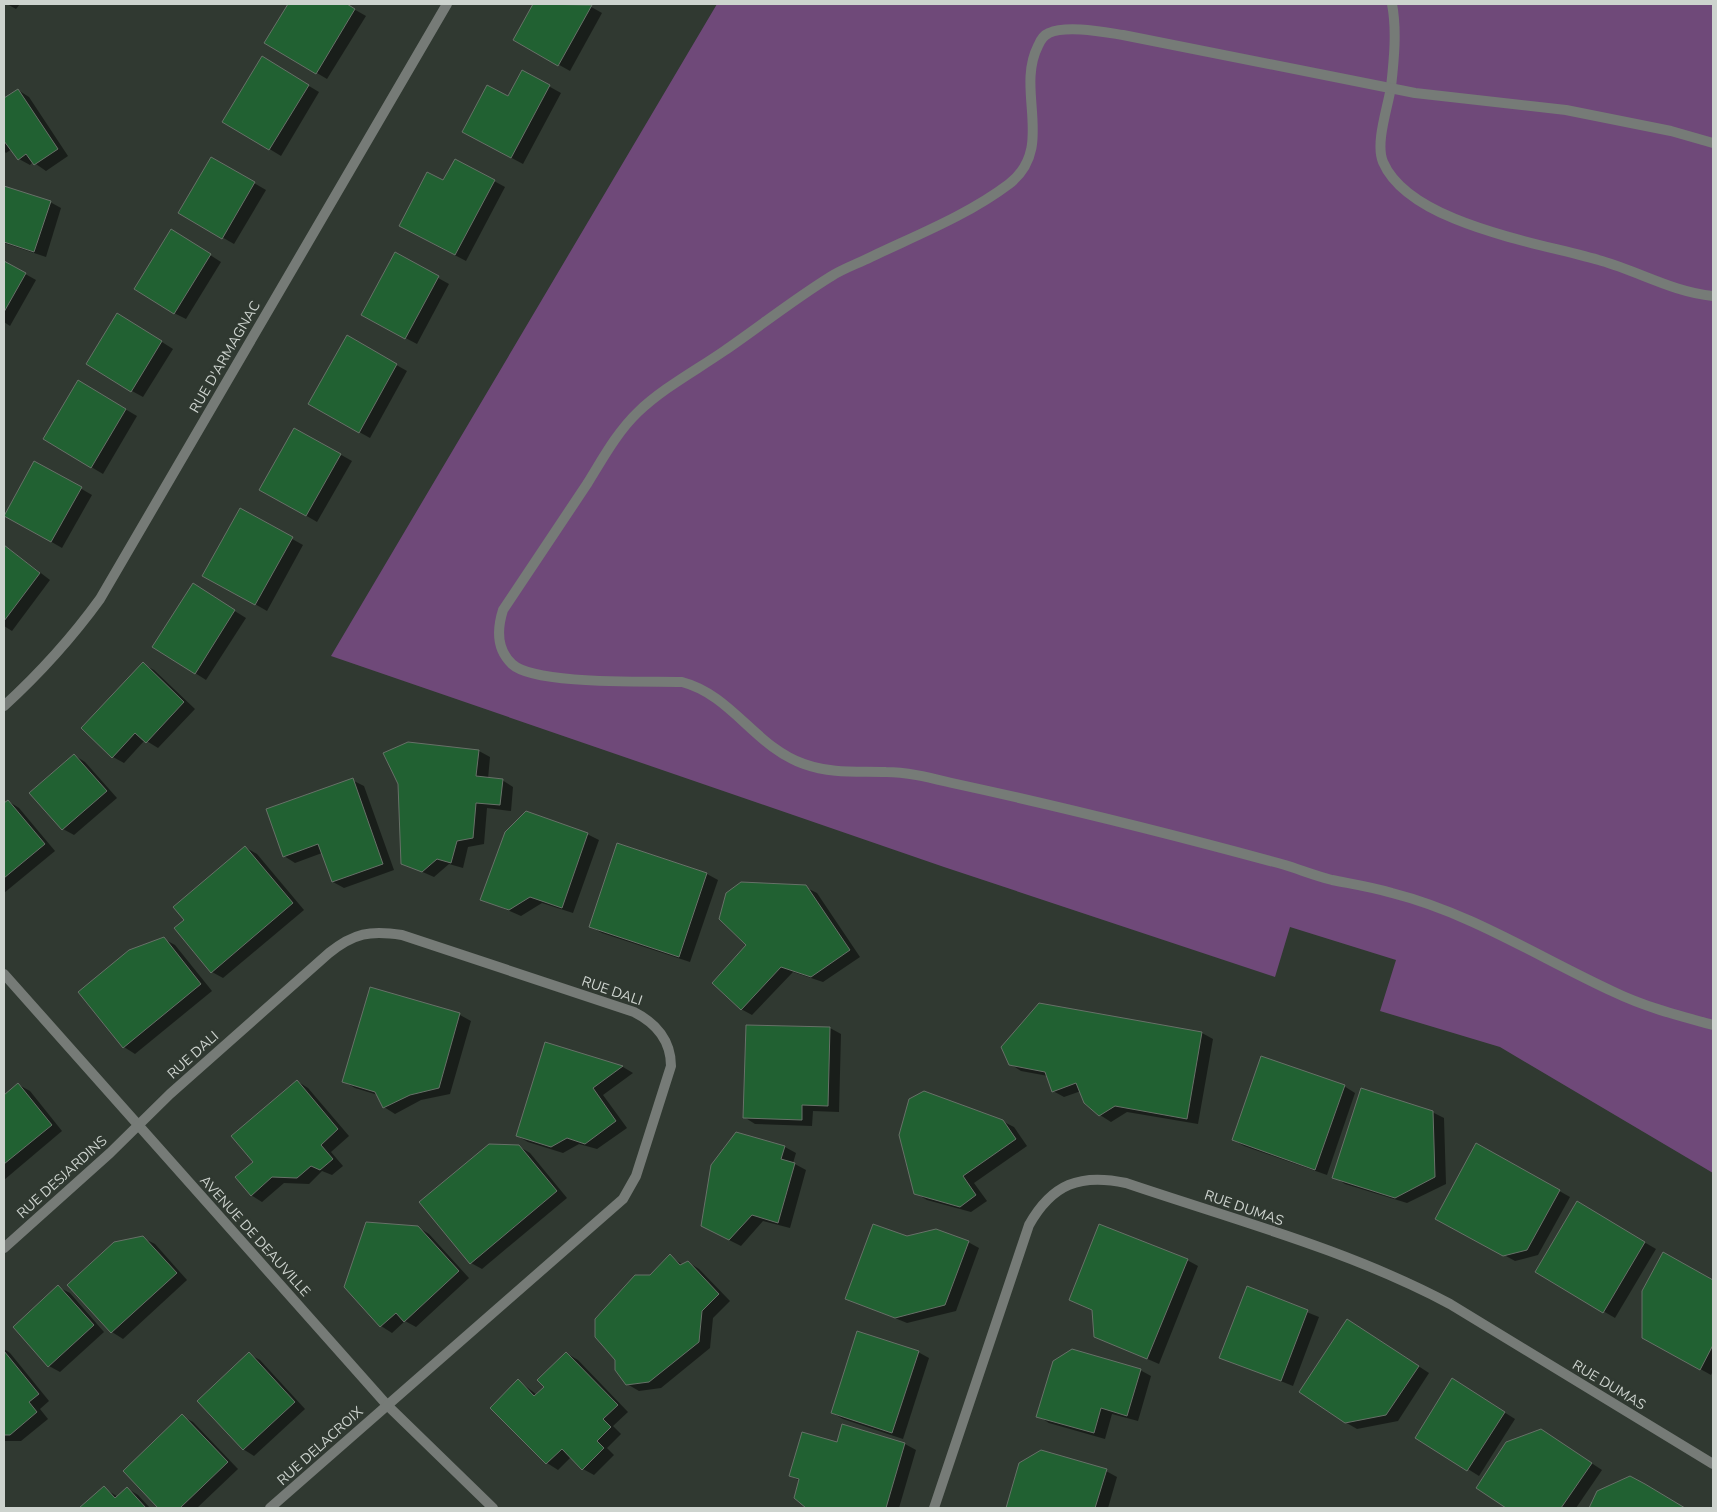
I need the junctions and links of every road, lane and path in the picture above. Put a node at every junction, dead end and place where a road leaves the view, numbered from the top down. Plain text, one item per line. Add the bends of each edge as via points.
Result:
1 (447, 4) edge
2 (1392, 4) edge
3 (1391, 88) junction
4 (1713, 143) edge
5 (1713, 296) edge
6 (4, 706) edge
7 (4, 974) edge
8 (1713, 1025) edge
9 (138, 1124) junction
10 (4, 1248) edge
11 (387, 1405) junction
12 (1713, 1464) edge
13 (270, 1508) edge
14 (493, 1508) edge
15 (934, 1508) edge

1 - 6 street, RUE D'ARMAGNAC via 100,599 40,673
2 - 3 street via 1394,50
3 - 4 street via 1566,110 1671,131
3 - 5 street via 1381,145 1382,160 1407,191 1444,214 1476,228 1603,261 1668,287
3 - 8 street via 1123,35 1089,30 1049,33 1033,55 1029,76 1033,136 1030,154 1020,175 952,218 830,277 668,388 637,413 503,610 498,626 500,645 512,664 530,674 682,682 697,686 716,696 782,755 805,765 832,771 887,772 951,782 1401,895 1441,908 1615,993
7 - 9 street, AVENUE DE DEAUVILLE
9 - 10 street, RUE DESJARDINS
9 - 11 street, AVENUE DE DEAUVILLE
9 - 11 street, RUE DALI via 329,953 359,934 402,935 634,1012 658,1029 671,1054 671,1066 630,1188 623,1199
11 - 13 street, RUE DELACROIX
11 - 14 street, AVENUE DE DEAUVILLE
12 - 15 street, RUE DUMAS via 1450,1304 1402,1279 1126,1183 1096,1179 1056,1191 1029,1225

